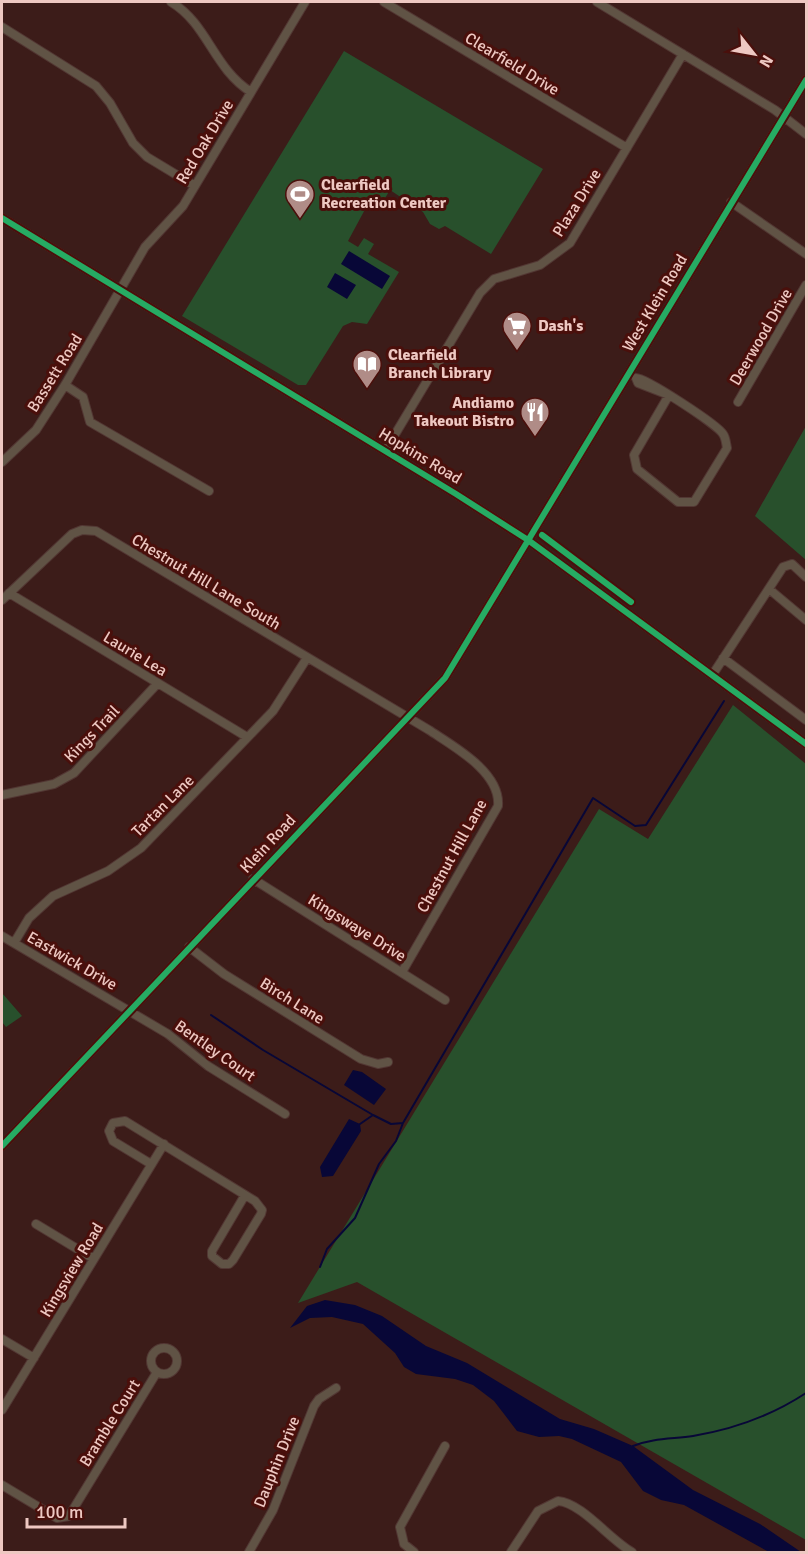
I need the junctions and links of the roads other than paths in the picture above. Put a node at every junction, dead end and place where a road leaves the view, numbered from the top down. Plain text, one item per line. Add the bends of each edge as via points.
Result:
1 (171, 2) edge
2 (305, 2) edge
3 (384, 2) edge
4 (597, 2) edge
5 (2, 27) edge
6 (683, 54) junction
7 (807, 80) edge
8 (251, 92) junction
9 (784, 117) junction
10 (807, 134) edge
11 (627, 148) junction
12 (195, 186) junction
13 (731, 202) junction
14 (2, 218) edge
15 (807, 254) edge
16 (807, 285) edge
17 (121, 290) junction
18 (632, 376) junction
19 (66, 385) junction
20 (669, 395) junction
21 (738, 402) dead end
22 (385, 451) junction
23 (2, 462) edge
24 (208, 491) dead end
25 (528, 540) junction
26 (807, 577) edge
27 (769, 589) junction
28 (9, 593) junction
29 (2, 600) edge
30 (807, 620) edge
31 (307, 658) junction
32 (723, 658) junction
33 (712, 674) junction
34 (158, 683) junction
35 (407, 717) junction
36 (807, 720) edge
37 (247, 737) junction
38 (807, 744) edge
39 (2, 795) edge
40 (253, 879) junction
41 (2, 936) edge
42 (14, 943) junction
43 (189, 946) junction
44 (402, 972) junction
45 (446, 1000) dead end
46 (129, 1010) junction
47 (388, 1062) dead end
48 (285, 1114) dead end
49 (164, 1144) junction
50 (2, 1146) edge
51 (152, 1164) junction
52 (245, 1195) junction
53 (36, 1224) dead end
54 (94, 1259) junction
55 (2, 1339) edge
56 (34, 1358) junction
57 (158, 1372) dead end
58 (336, 1388) dead end
59 (2, 1410) edge
60 (445, 1446) dead end
61 (2, 1485) edge
62 (249, 1552) edge
63 (414, 1552) edge
64 (511, 1552) edge
65 (632, 1552) edge

1 - 8 street via 194,21 226,71
2 - 8 street, Red Oak Drive
3 - 11 street, Clearfield Drive
4 - 6 street
5 - 12 street via 96,87 133,143 147,157
6 - 9 street
6 - 11 street, Plaza Drive
7 - 9 street, West Klein Road
8 - 12 street, Red Oak Drive
9 - 10 street
9 - 13 street, West Klein Road
11 - 22 street, Plaza Drive via 570,243 540,264 494,279 480,293
12 - 17 street, Red Oak Drive via 183,206 145,247
13 - 15 street
13 - 18 street, West Klein Road
14 - 17 street, Hopkins Road
16 - 21 street, Deerwood Drive
17 - 19 street, Bassett Road
17 - 22 street, Hopkins Road
18 - 20 street via 666,390
18 - 25 street, West Klein Road
19 - 23 street, Bassett Road via 36,430
19 - 24 street via 83,398 90,422
20 - 20 street via 723,434 727,448 694,502 678,502 637,468 634,455
22 - 25 street, Hopkins Road
25 - 33 street, Hopkins Road
25 - 35 street, Klein Road via 445,678
26 - 27 street via 792,564 783,567
27 - 30 street
27 - 32 street
28 - 29 street, Chestnut Hill Lane South
28 - 31 street, Chestnut Hill Lane South via 72,534 89,530
28 - 34 street, Laurie Lea
31 - 35 street, Chestnut Hill Lane South
31 - 37 street, Tartan Lane via 283,699
32 - 33 street
32 - 36 street
33 - 38 street, Hopkins Road
34 - 37 street, Laurie Lea
34 - 39 street, Kings Trail via 74,773 54,784
35 - 40 street, Klein Road
35 - 44 street, Chestnut Hill Lane via 471,760 489,779 498,799 496,810
37 - 42 street, Tartan Lane via 141,848 108,871 53,896 29,918
40 - 43 street, Klein Road
40 - 44 street, Kingswaye Drive
41 - 42 street, Eastwick Drive
42 - 46 street, Eastwick Drive
43 - 46 street, Klein Road
43 - 47 street, Birch Lane via 224,974 361,1059 378,1064
44 - 45 street, Kingswaye Drive
46 - 48 street, Bentley Court
46 - 50 street, Klein Road
49 - 51 street, Kingsview Road
49 - 51 street via 125,1121 118,1120 110,1127 112,1141
49 - 52 street
51 - 54 street, Kingsview Road
52 - 52 street via 260,1205 261,1214 233,1260 222,1264 212,1256 212,1251
53 - 54 street
54 - 56 street, Kingsview Road
55 - 56 street
56 - 59 street, Kingsview Road
57 - 61 street, Bramble Court via 69,1516 57,1518
58 - 62 street, Dauphin Drive via 314,1406 273,1510
60 - 63 street via 400,1527 404,1544
64 - 65 street via 538,1511 558,1501 578,1508

